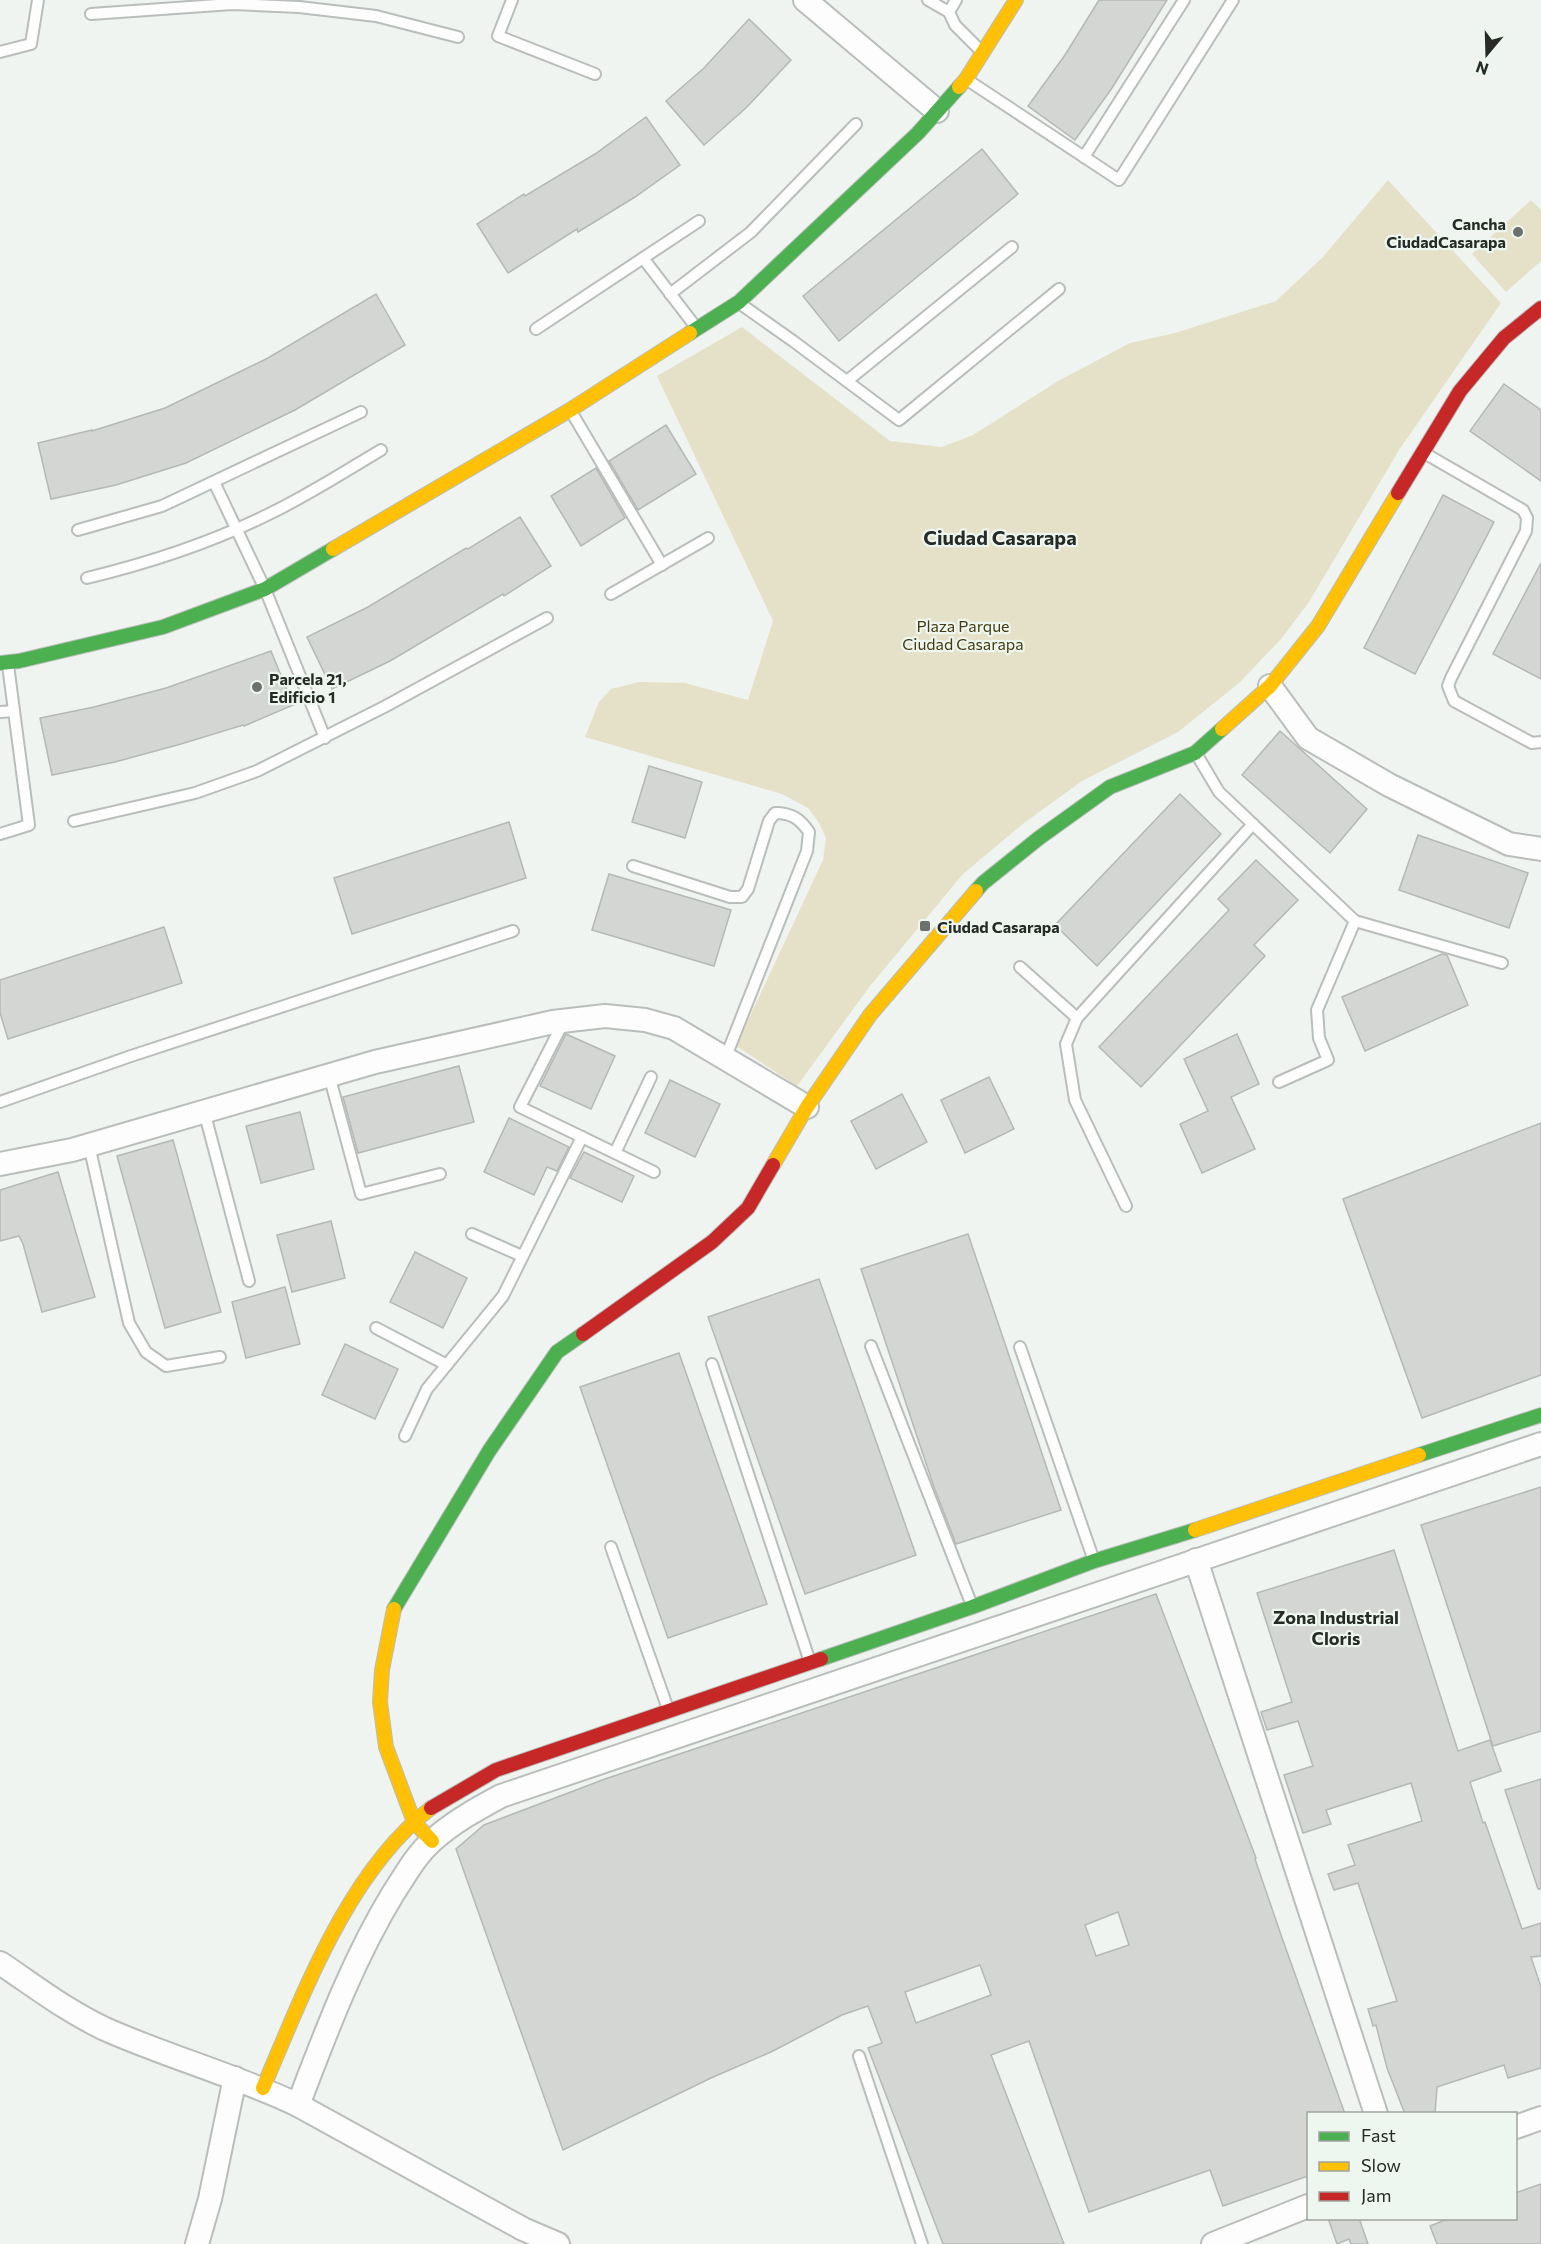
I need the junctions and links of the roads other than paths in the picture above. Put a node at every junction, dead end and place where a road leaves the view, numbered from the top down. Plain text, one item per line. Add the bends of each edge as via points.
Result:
1 (38, 0) edge
2 (354, 0) edge
3 (512, 0) edge
4 (805, 0) edge
5 (928, 0) edge
6 (956, 0) edge
7 (1016, 0) edge
8 (1184, 0) edge
9 (1233, 0) edge
10 (949, 12) junction
11 (352, 13) junction
12 (91, 14) dead end
13 (458, 37) dead end
14 (0, 52) edge
15 (982, 52) junction
16 (595, 74) dead end
17 (966, 79) junction
18 (938, 111) junction
19 (856, 124) dead end
20 (1084, 157) junction
21 (699, 221) dead end
22 (1012, 247) dead end
23 (643, 258) junction
24 (1059, 290) dead end
25 (670, 294) junction
26 (739, 302) junction
27 (1541, 308) edge
28 (536, 329) dead end
29 (697, 329) junction
30 (847, 381) junction
31 (570, 410) junction
32 (361, 412) dead end
33 (381, 450) dead end
34 (1423, 452) junction
35 (214, 482) junction
36 (236, 529) junction
37 (78, 530) dead end
38 (708, 538) dead end
39 (662, 565) junction
40 (87, 578) dead end
41 (265, 589) junction
42 (611, 594) dead end
43 (547, 618) dead end
44 (4, 662) edge
45 (1270, 686) junction
46 (14, 711) junction
47 (0, 712) edge
48 (325, 738) junction
49 (1541, 742) edge
50 (1195, 753) junction
51 (74, 821) dead end
52 (1253, 824) junction
53 (0, 834) edge
54 (1541, 849) edge
55 (633, 866) dead end
56 (1355, 921) junction
57 (513, 931) dead end
58 (1502, 963) dead end
59 (1020, 967) dead end
60 (1077, 1018) junction
61 (565, 1020) junction
62 (725, 1059) junction
63 (329, 1075) junction
64 (651, 1077) dead end
65 (1279, 1082) dead end
66 (0, 1102) edge
67 (807, 1107) junction
68 (204, 1112) junction
69 (582, 1137) junction
70 (89, 1145) junction
71 (615, 1153) junction
72 (0, 1164) edge
73 (654, 1172) dead end
74 (440, 1174) dead end
75 (1126, 1206) dead end
76 (472, 1234) dead end
77 (522, 1256) junction
78 (249, 1281) dead end
79 (376, 1328) dead end
80 (871, 1346) dead end
81 (1020, 1347) dead end
82 (220, 1357) dead end
83 (712, 1364) dead end
84 (447, 1365) junction
85 (1541, 1415) edge
86 (405, 1436) dead end
87 (1541, 1444) edge
88 (611, 1547) dead end
89 (1196, 1560) junction
90 (1094, 1561) junction
91 (972, 1606) junction
92 (810, 1662) junction
93 (668, 1710) junction
94 (414, 1822) junction
95 (432, 1841) junction
96 (0, 1964) edge
97 (859, 2056) dead end
98 (235, 2078) junction
99 (263, 2088) junction
100 (298, 2105) junction
101 (1375, 2112) edge
102 (1541, 2118) edge
103 (1517, 2126) edge
104 (1307, 2206) edge
105 (197, 2244) edge
106 (558, 2244) edge
107 (922, 2244) edge
108 (1212, 2244) edge

1 - 14 lane via 31,44
2 - 11 lane
3 - 16 lane via 498,36
4 - 18 street
5 - 10 lane
6 - 10 lane
7 - 15 street
8 - 20 lane
9 - 20 lane via 1119,180
10 - 15 lane via 955,25
11 - 12 lane via 232,4
11 - 13 lane
15 - 17 street
17 - 18 street
17 - 20 lane
18 - 26 street
19 - 25 lane via 751,232
21 - 23 lane
22 - 30 lane
23 - 25 lane
23 - 28 lane
24 - 30 lane via 899,420
25 - 29 lane
26 - 29 street
26 - 30 lane
27 - 34 street via 1504,338 1460,391
29 - 31 street
31 - 39 lane
31 - 41 street
32 - 35 lane
33 - 36 lane via 270,514
34 - 45 street via 1318,626
34 - 49 lane via 1523,510 1527,518 1526,531 1448,686 1454,701 1532,743
35 - 36 lane
35 - 37 lane via 162,506
36 - 40 lane via 202,544
36 - 41 lane
38 - 39 lane
39 - 42 lane
41 - 44 street via 163,627
41 - 48 lane
43 - 48 lane
44 - 46 lane
45 - 50 street
45 - 54 street via 1308,738 1389,785 1509,844
46 - 47 lane
46 - 53 lane via 29,825
48 - 51 lane via 256,771 195,793
50 - 52 lane via 1219,792
50 - 67 street via 1110,787 983,883 870,1015
52 - 56 lane
52 - 60 lane
55 - 62 lane via 730,897 742,897 775,813 794,816 809,832 807,851
56 - 58 lane
56 - 65 lane via 1317,1010 1319,1038 1328,1060
57 - 66 lane
59 - 60 lane
60 - 75 lane via 1066,1044 1075,1100
61 - 62 street via 605,1016 645,1020 675,1028
61 - 63 street
61 - 69 lane via 520,1107
62 - 67 street
63 - 68 street
63 - 74 lane via 361,1194
64 - 71 lane
67 - 94 street via 748,1208 712,1242 557,1352 489,1451 392,1612 380,1702 386,1747
68 - 70 street
68 - 78 lane
69 - 71 lane
69 - 77 lane
70 - 72 street
70 - 82 lane via 129,1323 146,1352 166,1366
71 - 73 lane
76 - 77 lane
77 - 84 lane via 503,1296
79 - 84 lane
80 - 91 lane
81 - 90 lane
83 - 92 lane
84 - 86 lane via 427,1389
85 - 90 street
87 - 89 street
88 - 93 lane
89 - 95 street via 501,1796 467,1814
89 - 101 street
90 - 91 street
91 - 92 street
92 - 93 street
93 - 94 street via 496,1770
94 - 95 street
94 - 99 street via 367,1878 340,1924
95 - 100 street via 411,1863 376,1921 347,1979
96 - 98 street via 59,2005 103,2028
97 - 107 lane
98 - 99 street
98 - 105 street
99 - 100 street
100 - 106 street via 523,2229
102 - 103 street
104 - 108 street

